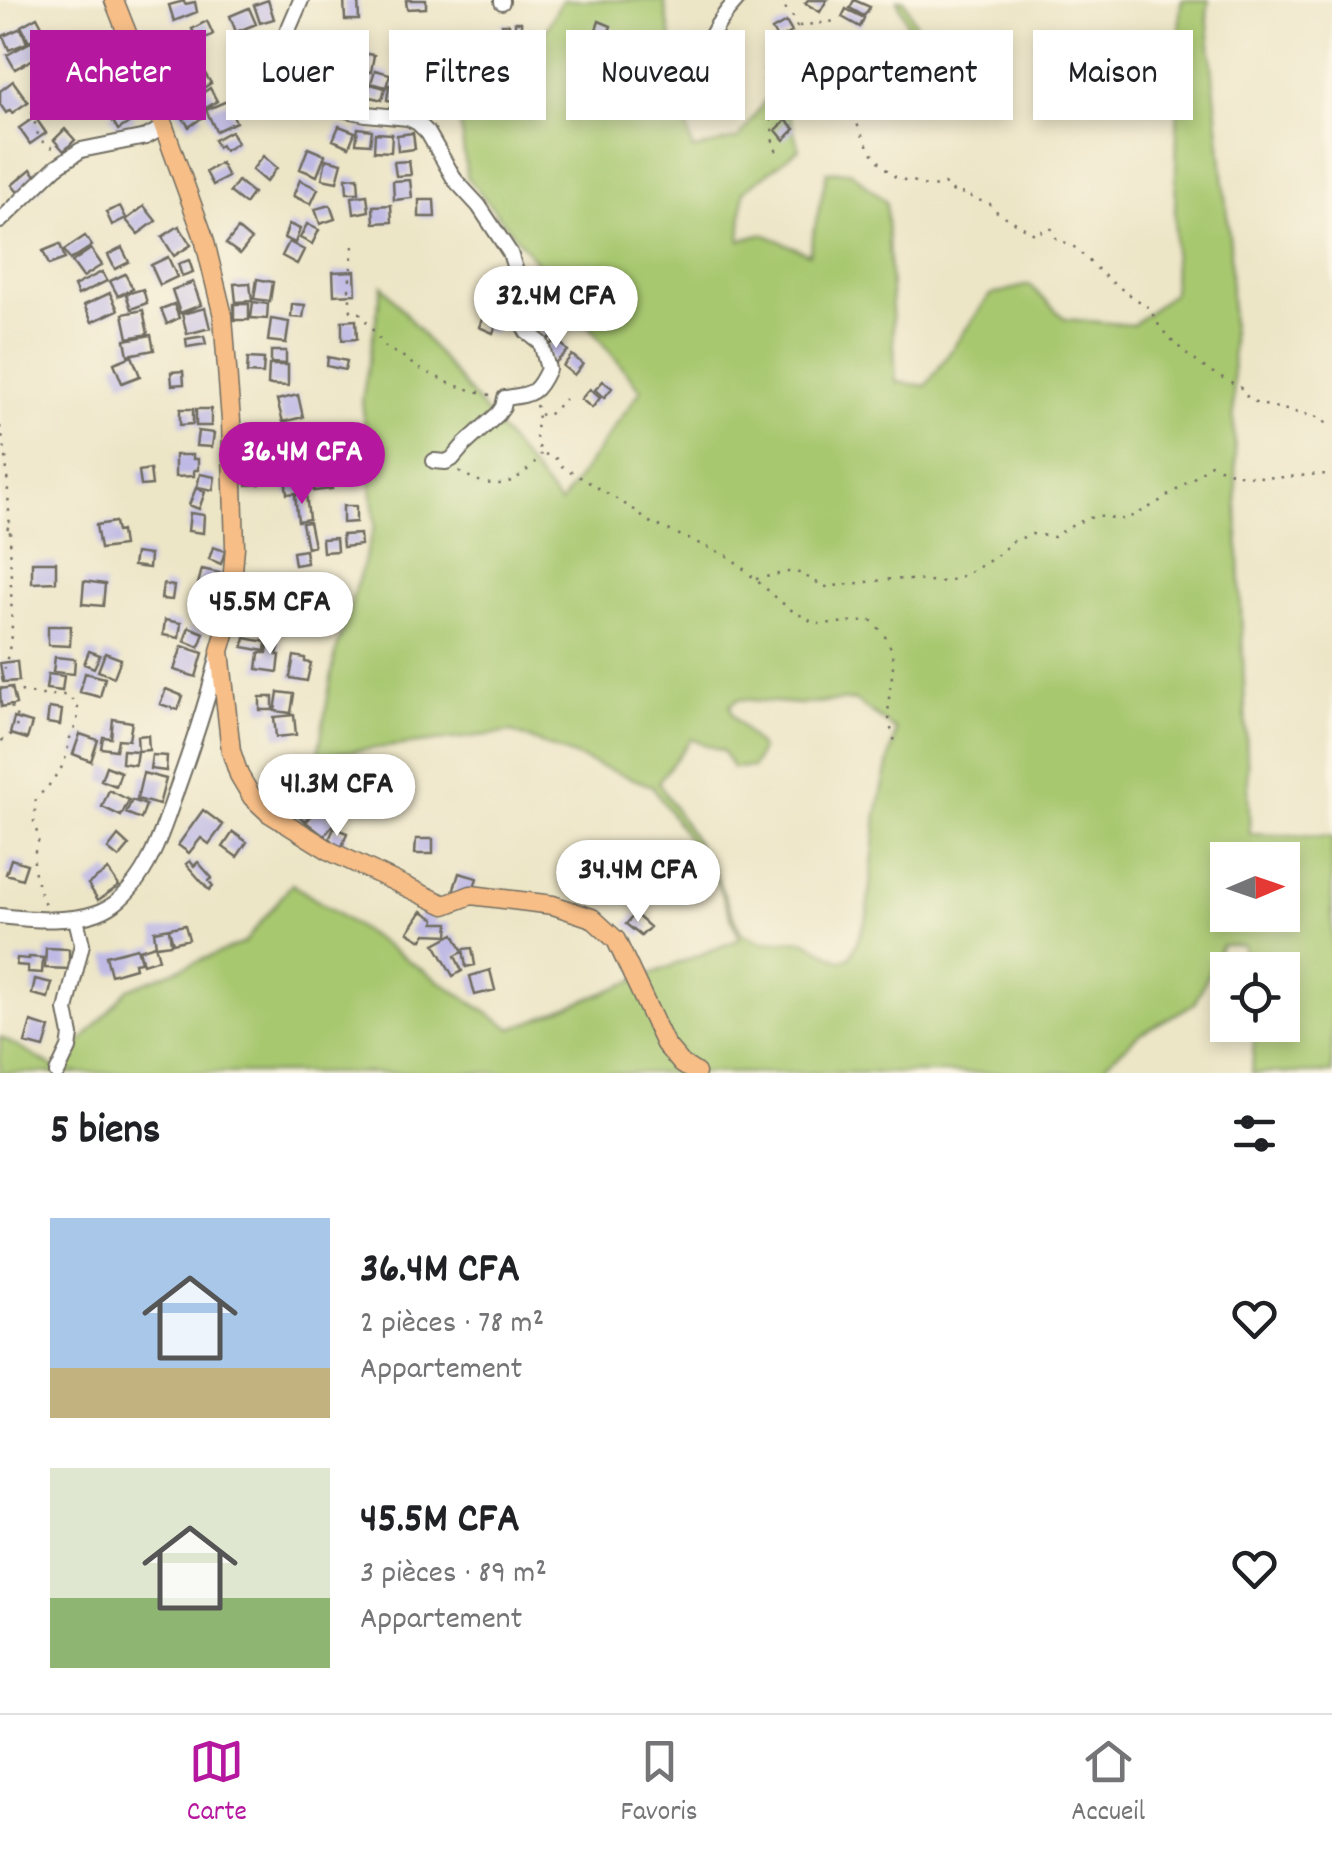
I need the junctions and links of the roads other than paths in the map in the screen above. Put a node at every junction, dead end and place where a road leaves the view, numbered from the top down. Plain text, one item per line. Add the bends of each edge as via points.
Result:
1 (114, 0) edge
2 (301, 0) edge
3 (737, 0) edge
4 (714, 30) edge
5 (164, 126) junction
6 (0, 221) edge
7 (440, 462) road end
8 (220, 652) junction
9 (0, 916) edge
10 (76, 918) junction
11 (57, 1073) edge
12 (696, 1073) edge

1 - 5 main road
2 - 7 street via 270,86 304,102 418,122 510,253 519,318 540,344 548,369 532,394 505,398 498,414 452,459
3 - 4 street
5 - 6 street via 146,137 81,150
5 - 8 main road via 204,238 222,316 234,546
8 - 10 street via 158,844 112,906
8 - 12 main road via 231,751 252,797 332,852 445,906 470,896 553,905 592,918 616,940 666,1044
9 - 10 street
10 - 11 street via 82,944 66,1010 71,1034

